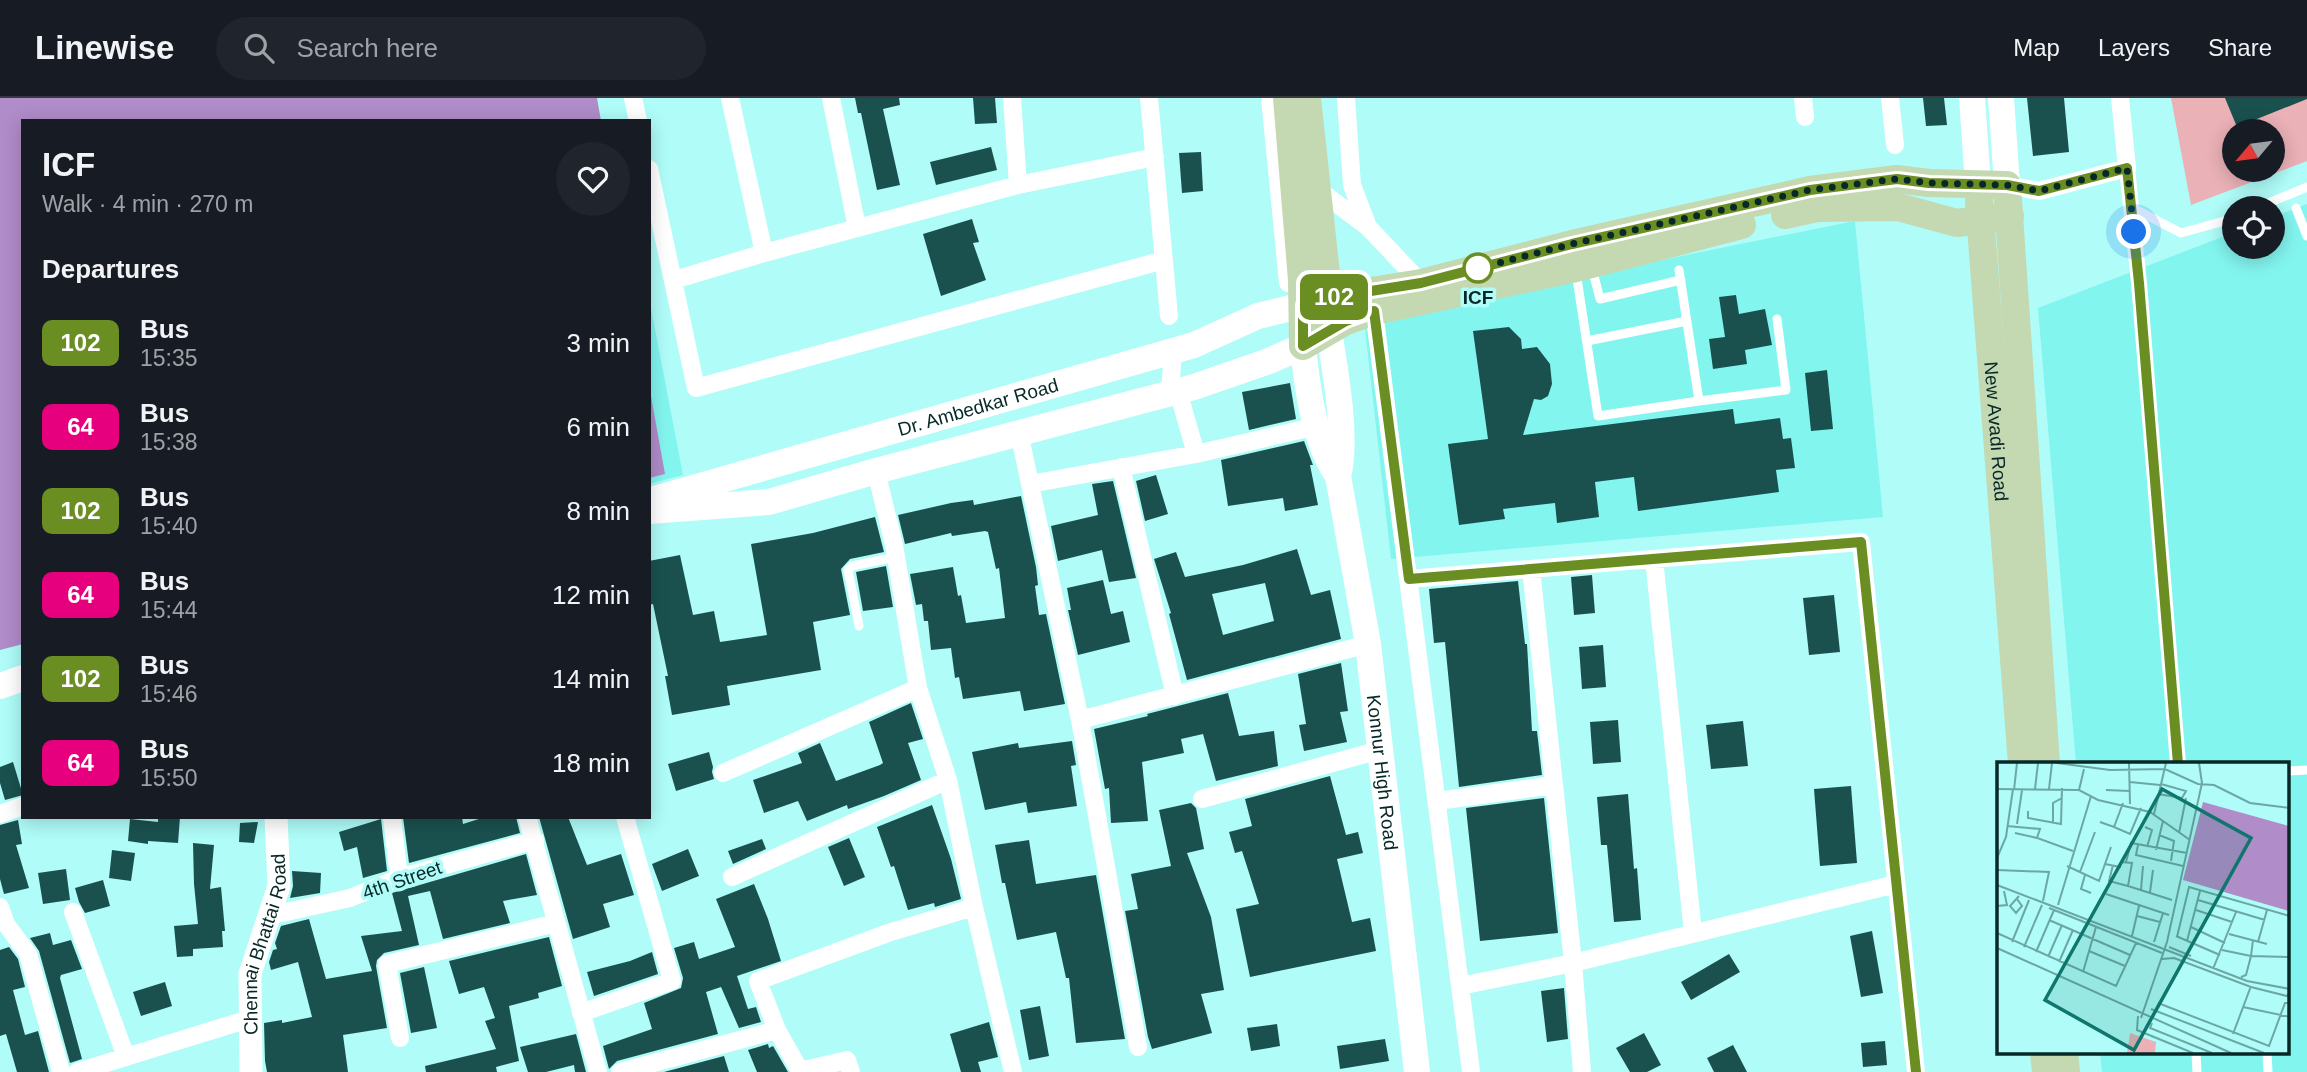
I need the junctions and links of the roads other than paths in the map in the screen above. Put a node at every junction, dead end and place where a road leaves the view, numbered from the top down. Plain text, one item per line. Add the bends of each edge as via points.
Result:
1 (633, 98) edge
2 (730, 98) edge
3 (831, 98) edge
4 (1012, 98) edge
5 (1149, 98) edge
6 (1270, 98) edge
7 (1287, 98) edge
8 (1307, 98) edge
9 (1346, 98) edge
10 (1803, 98) edge
11 (1890, 98) edge
12 (1972, 98) edge
13 (2001, 98) edge
14 (2120, 98) edge
15 (1805, 117) dead end
16 (638, 119) edge
17 (1895, 145) dead end
18 (1155, 157) junction
19 (2127, 168) junction
20 (651, 178) edge
21 (1018, 185) junction
22 (1978, 185) junction
23 (2007, 185) junction
24 (2307, 187) edge
25 (1316, 188) junction
26 (2039, 191) junction
27 (2285, 196) edge
28 (2131, 207) junction
29 (2296, 208) dead end
30 (2010, 216) junction
31 (1980, 220) junction
32 (2222, 222) edge
33 (1368, 227) junction
34 (857, 228) junction
35 (2307, 236) edge
36 (764, 253) junction
37 (1581, 254) junction
38 (1164, 260) junction
39 (674, 280) junction
40 (1421, 283) junction
41 (1306, 295) junction
42 (1374, 311) junction
43 (1169, 316) dead end
44 (1777, 319) dead end
45 (1687, 321) junction
46 (1329, 331) junction
47 (1587, 341) junction
48 (1303, 346) junction
49 (1173, 351) junction
50 (1174, 391) junction
51 (1699, 401) junction
52 (1317, 426) junction
53 (1018, 432) junction
54 (1196, 454) junction
55 (1121, 467) junction
56 (876, 471) junction
57 (1338, 476) junction
58 (1030, 484) junction
59 (651, 499) edge
60 (651, 511) edge
61 (896, 556) junction
62 (1654, 559) junction
63 (1531, 569) junction
64 (1409, 579) junction
65 (859, 626) dead end
66 (1368, 645) junction
67 (21, 679) edge
68 (0, 686) edge
69 (918, 688) junction
70 (1175, 696) junction
71 (1080, 720) junction
72 (1380, 751) junction
73 (2022, 762) edge
74 (2046, 762) edge
75 (2178, 762) edge
76 (723, 773) dead end
77 (948, 780) junction
78 (1554, 785) junction
79 (1202, 799) dead end
80 (1437, 801) junction
81 (21, 807) edge
82 (0, 814) edge
83 (276, 819) edge
84 (392, 819) edge
85 (528, 819) edge
86 (626, 819) edge
87 (535, 840) junction
88 (732, 877) dead end
89 (399, 878) junction
90 (1896, 884) junction
91 (0, 907) edge
92 (974, 907) junction
93 (73, 912) dead end
94 (268, 916) junction
95 (556, 923) junction
96 (1693, 933) junction
97 (1573, 962) junction
98 (1460, 986) junction
99 (581, 1013) junction
100 (249, 1019) junction
101 (777, 1030) junction
102 (400, 1038) dead end
103 (1138, 1047) dead end
104 (2044, 1054) edge
105 (2064, 1054) edge
106 (2196, 1054) edge
107 (2267, 1054) edge
108 (126, 1057) junction
109 (83, 1071) edge
110 (61, 1072) edge
111 (251, 1072) edge
112 (598, 1072) edge
113 (620, 1072) edge
114 (850, 1072) edge
115 (1013, 1072) edge
116 (1417, 1072) edge
117 (1471, 1072) edge
118 (1582, 1072) edge
119 (1916, 1072) edge
120 (2046, 1072) edge
121 (2066, 1072) edge
122 (2197, 1072) edge
123 (2268, 1072) edge

1 - 16 street
2 - 36 street
3 - 34 street
4 - 21 street
5 - 18 street
6 - 41 street
7 - 41 main road
8 - 25 main road, Konnur High Road
9 - 33 street via 1352,185
10 - 15 street
11 - 17 street
12 - 22 main road, New Avadi Road
13 - 23 main road, New Avadi Road
14 - 19 street
18 - 21 street
18 - 38 street
19 - 26 street
19 - 28 lane
20 - 39 street
21 - 34 street
22 - 23 main road
22 - 31 main road, New Avadi Road
22 - 37 main road via 1897,179 1810,190
23 - 26 street
23 - 30 main road, New Avadi Road
24 - 27 lane
25 - 33 street
25 - 41 main road, Konnur High Road
26 - 30 street
28 - 32 lane via 2181,233
28 - 75 lane
29 - 35 lane
30 - 31 main road
30 - 74 main road, New Avadi Road
31 - 37 main road via 1957,223 1898,207 1817,208
31 - 73 main road, New Avadi Road
33 - 40 street
34 - 36 street
36 - 39 street
37 - 40 main road
37 - 42 main road
37 - 45 lane via 1600,299 1680,275
37 - 47 lane
38 - 39 street via 696,388
38 - 43 street
40 - 41 main road
41 - 46 main road, Konnur High Road
41 - 48 main road
41 - 49 main road, Dr. Ambedkar Road
42 - 46 main road
42 - 64 street
44 - 51 lane via 1786,390
45 - 47 lane
45 - 51 lane
46 - 48 main road
46 - 57 main road, Konnur High Road via 1340,419
47 - 51 lane via 1598,416
48 - 50 main road, Dr. Ambedkar Road
48 - 52 main road, Konnur High Road
49 - 50 street
49 - 59 main road, Dr. Ambedkar Road
50 - 53 main road, Dr. Ambedkar Road
50 - 54 street
52 - 54 street
52 - 57 main road, Konnur High Road via 1328,462
53 - 56 main road, Dr. Ambedkar Road
53 - 58 street
54 - 55 street
55 - 58 street
55 - 70 street
56 - 60 main road, Dr. Ambedkar Road via 769,502
56 - 61 street
57 - 66 main road, Konnur High Road
58 - 71 street
61 - 65 lane via 848,570
61 - 69 street
62 - 63 street
62 - 90 street via 1861,542
62 - 96 street
63 - 64 street
63 - 78 street
64 - 80 street
66 - 70 street
66 - 72 main road, Konnur High Road
67 - 68 main road
69 - 76 street
69 - 77 street
70 - 71 street
71 - 103 street
72 - 79 street
72 - 116 main road, Konnur High Road
77 - 88 street
77 - 92 street
78 - 80 street
78 - 97 street
80 - 98 street
81 - 82 street
83 - 94 street, Chennai Bhattai Road via 279,886
84 - 89 street
85 - 87 street
86 - 99 street via 672,981
87 - 89 street, 4th Street
87 - 95 street
89 - 94 street, 4th Street via 350,898
90 - 96 street
90 - 119 street
91 - 110 street via 6,924 28,954
92 - 101 street via 758,981
92 - 115 street
93 - 108 street
94 - 100 street, Chennai Bhattai Road via 250,974
95 - 99 street
95 - 102 street via 387,964
96 - 97 street
97 - 98 street
97 - 118 street
98 - 117 street
99 - 112 street
100 - 108 street
100 - 111 street, Chennai Bhattai Road
101 - 113 street
101 - 114 street via 800,1071 847,1060
104 - 120 main road
105 - 121 main road
106 - 122 lane
107 - 123 lane
108 - 109 street

